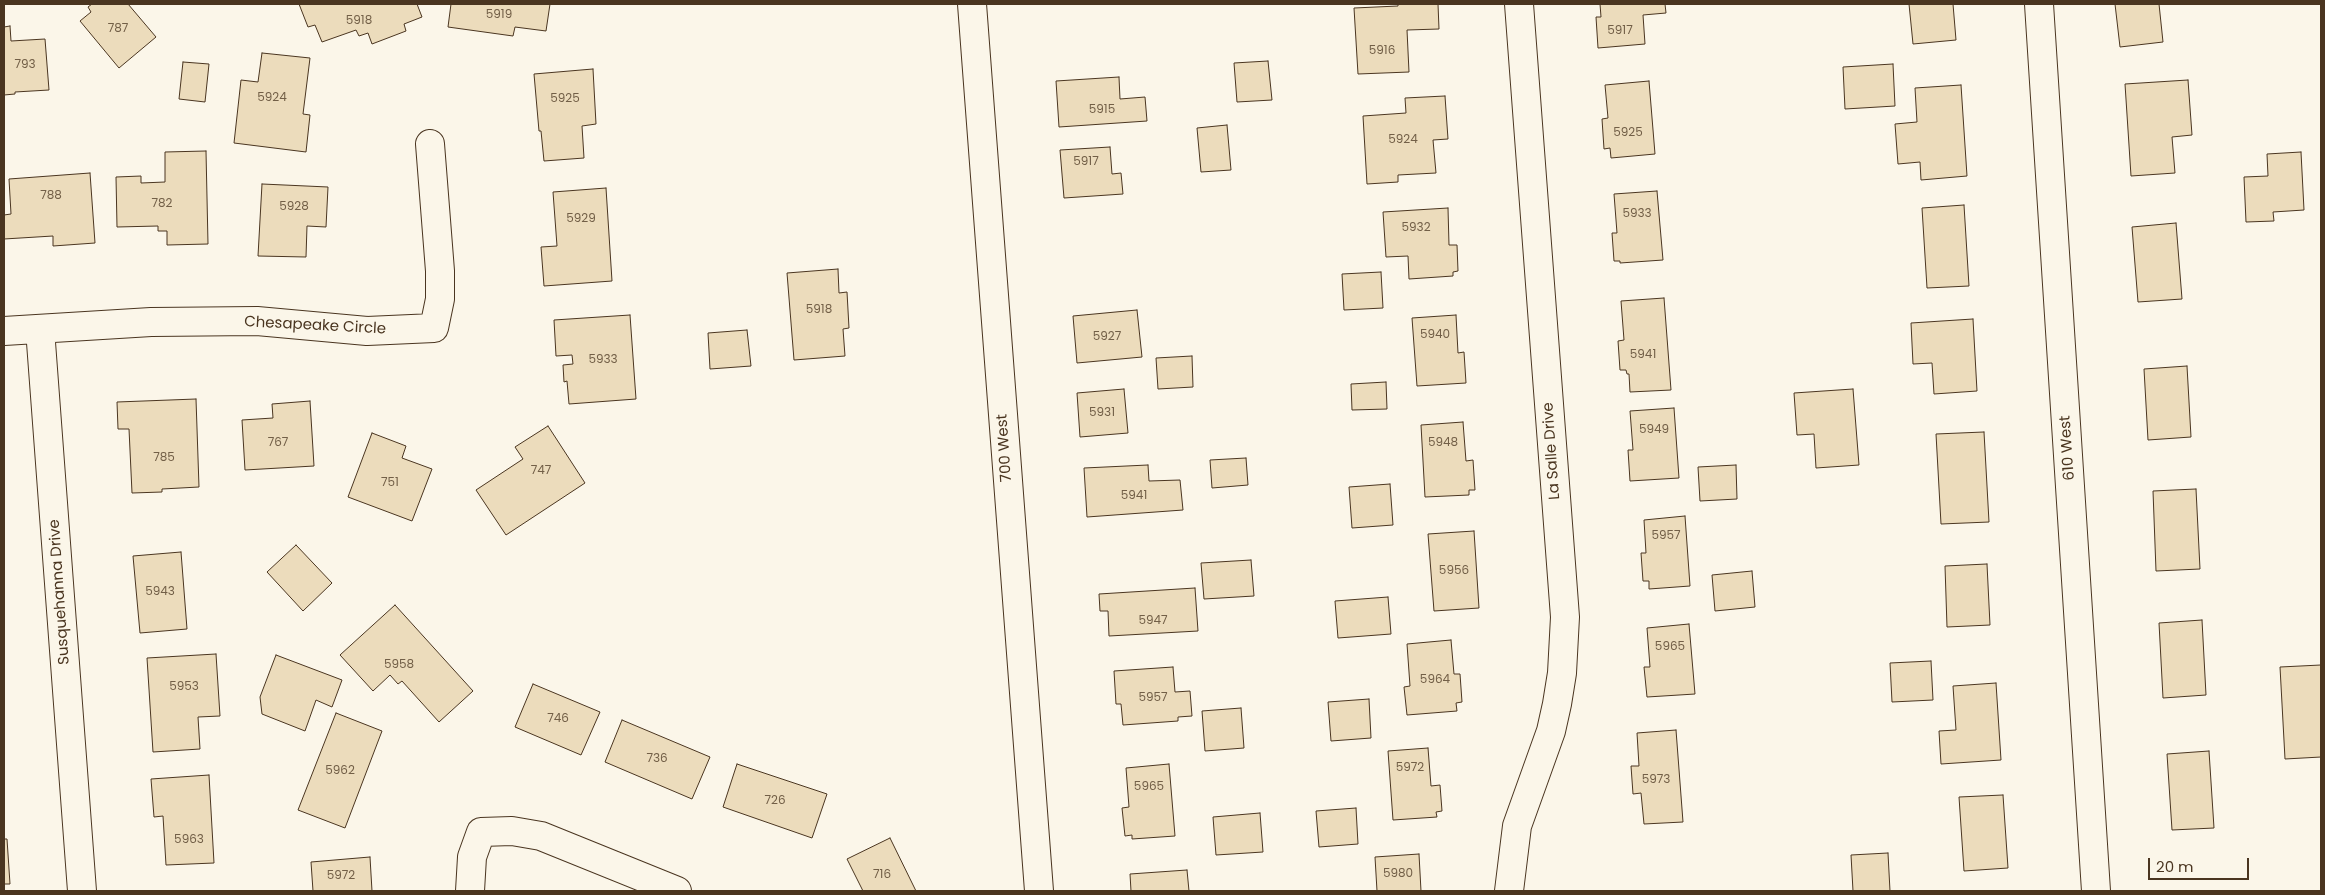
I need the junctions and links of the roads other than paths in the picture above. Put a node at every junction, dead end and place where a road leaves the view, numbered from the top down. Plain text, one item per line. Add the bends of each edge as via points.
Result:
1 (972, 4) edge
2 (1519, 4) edge
3 (2039, 4) edge
4 (430, 144) dead end
5 (40, 329) junction
6 (4, 331) edge
7 (82, 891) edge
8 (470, 891) edge
9 (677, 891) edge
10 (1039, 891) edge
11 (1509, 891) edge
12 (2096, 891) edge

1 - 10 street, 700 West
2 - 11 street, La Salle Drive via 1565,617 1557,704 1551,731 1517,826
3 - 12 street, 610 West
4 - 5 street, Chesapeake Circle via 440,271 440,299 434,328 367,331 248,321 152,322
5 - 6 street
5 - 7 street, Susquehanna Drive
8 - 9 street via 472,857 481,832 512,831 540,836

